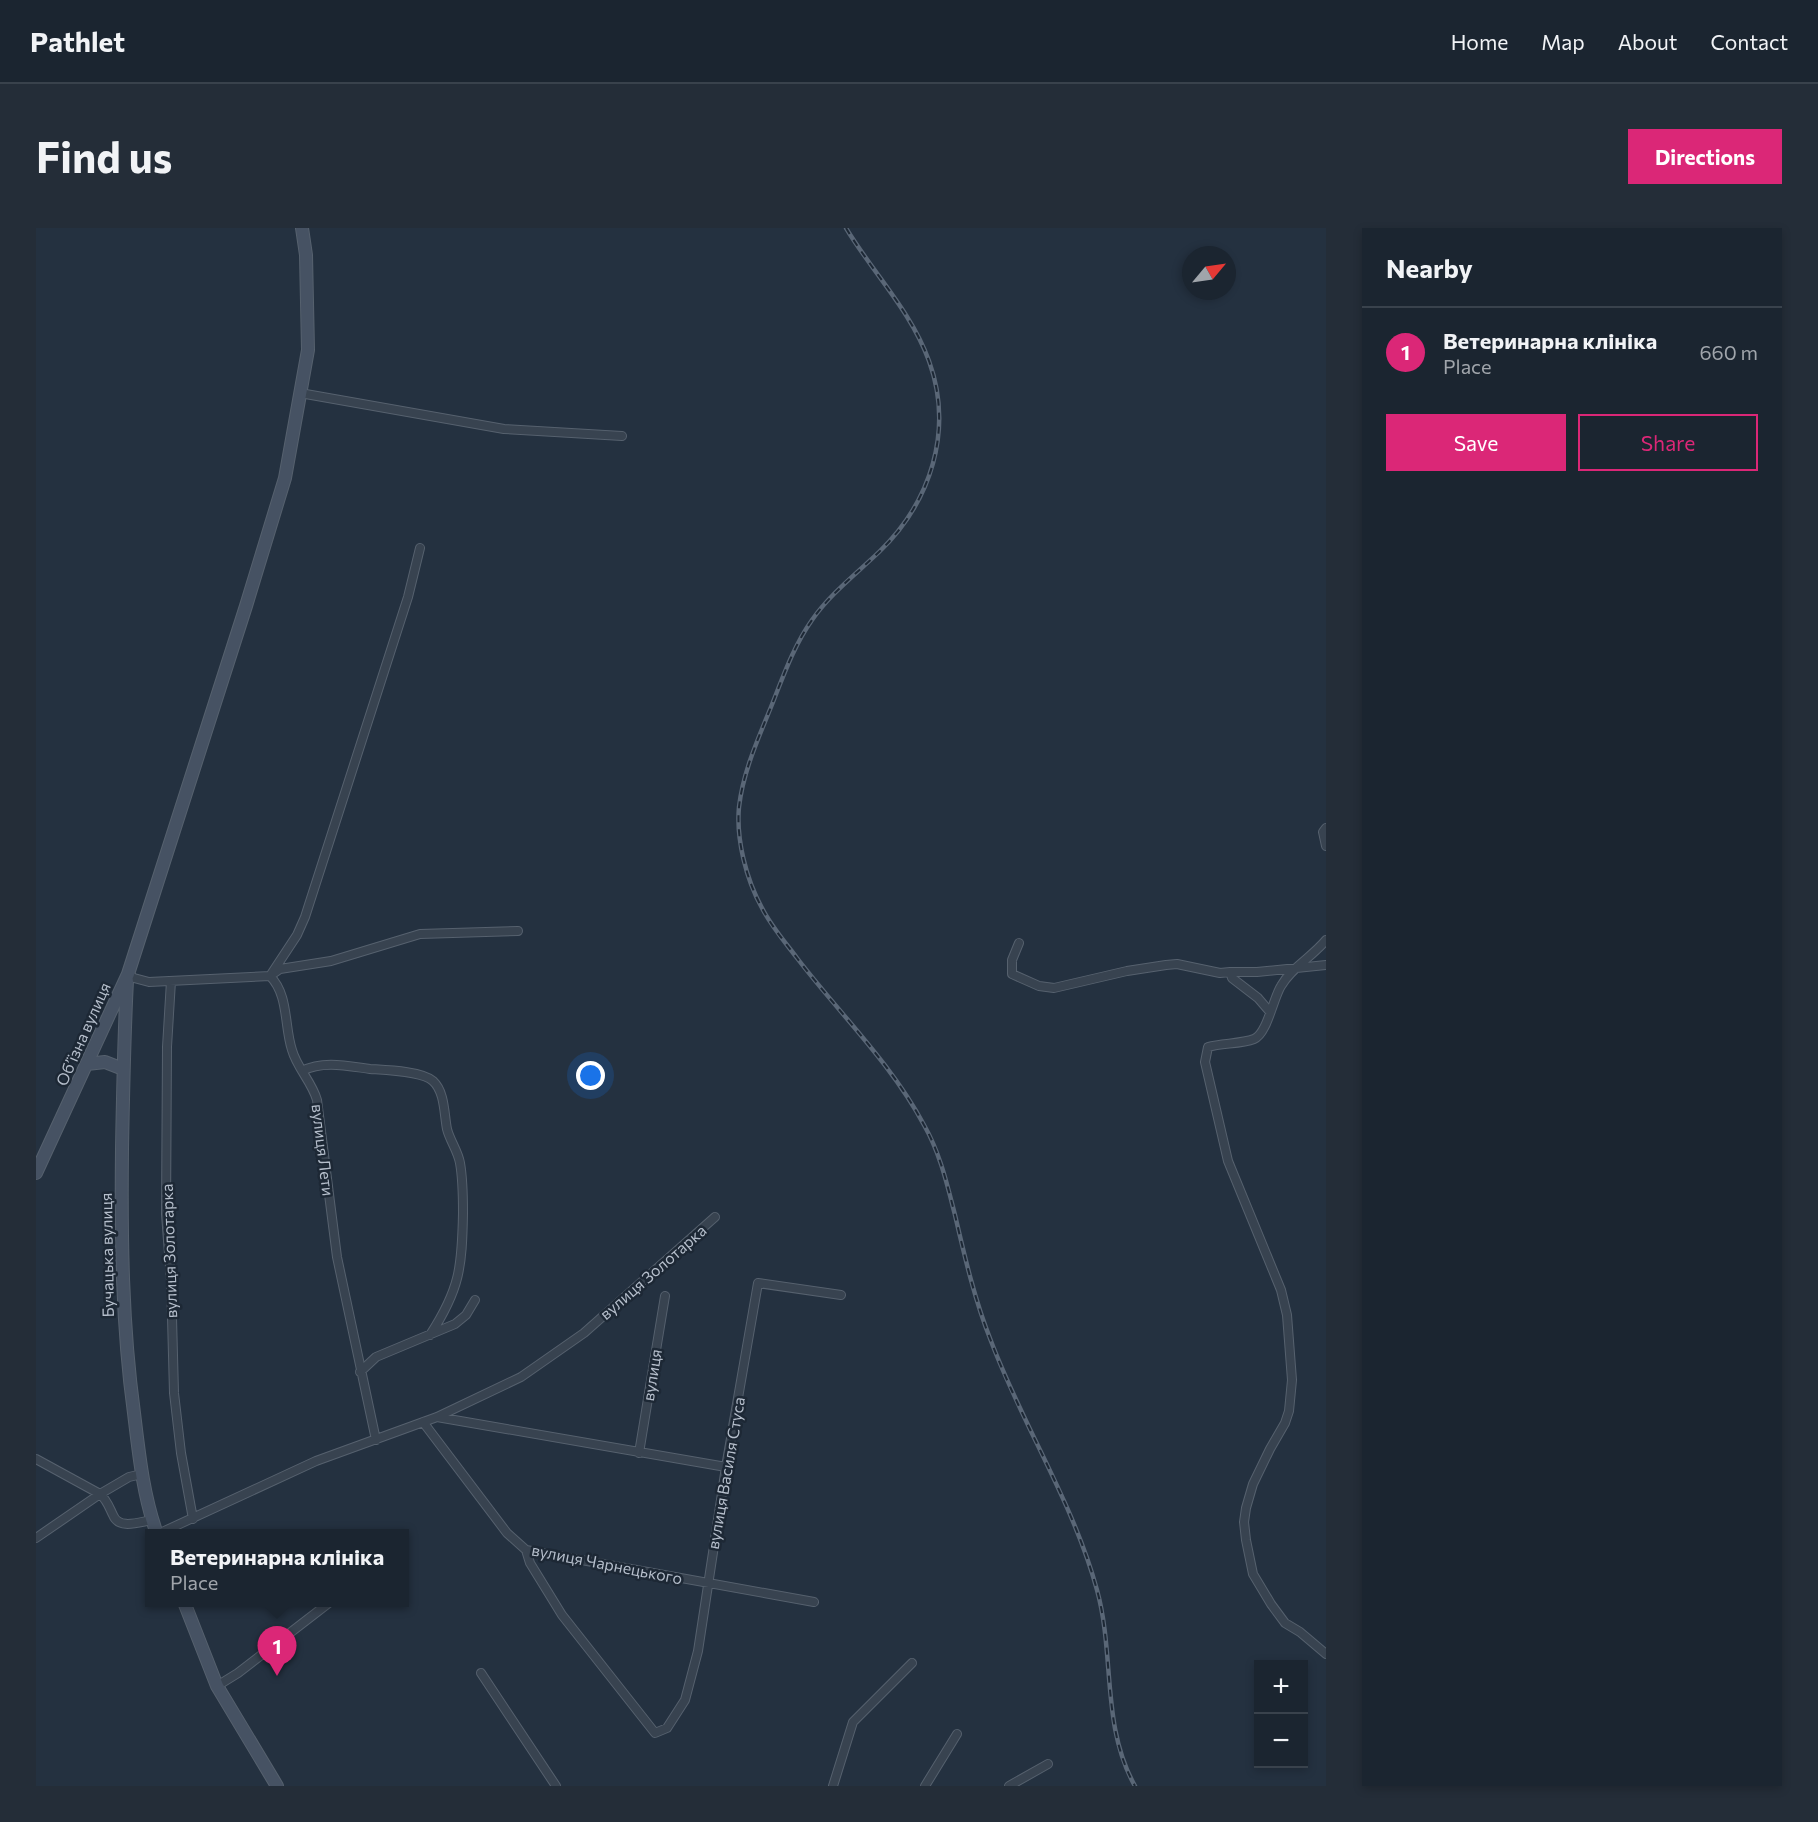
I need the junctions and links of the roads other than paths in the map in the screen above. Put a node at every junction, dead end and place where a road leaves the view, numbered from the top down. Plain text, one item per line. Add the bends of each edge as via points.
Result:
1 (302, 228) edge
2 (300, 393) junction
3 (622, 436) dead end
4 (420, 548) dead end
5 (1326, 828) edge
6 (1326, 846) edge
7 (518, 931) dead end
8 (1326, 940) edge
9 (1019, 943) dead end
10 (1326, 965) edge
11 (1296, 967) junction
12 (1230, 972) junction
13 (128, 974) junction
14 (270, 976) junction
15 (171, 981) junction
16 (1270, 1012) junction
17 (87, 1064) junction
18 (123, 1069) junction
19 (302, 1071) junction
20 (36, 1173) edge
21 (715, 1217) dead end
22 (841, 1295) dead end
23 (665, 1296) dead end
24 (475, 1300) dead end
25 (430, 1335) junction
26 (360, 1372) junction
27 (437, 1417) junction
28 (423, 1422) junction
29 (376, 1440) junction
30 (639, 1453) junction
31 (36, 1459) edge
32 (726, 1467) junction
33 (142, 1474) junction
34 (100, 1494) junction
35 (193, 1519) junction
36 (152, 1520) junction
37 (156, 1529) edge
38 (168, 1529) edge
39 (36, 1538) edge
40 (526, 1550) junction
41 (708, 1583) junction
42 (814, 1602) dead end
43 (186, 1607) edge
44 (324, 1607) edge
45 (1326, 1654) edge
46 (912, 1663) dead end
47 (481, 1673) dead end
48 (217, 1686) junction
49 (957, 1734) dead end
50 (1048, 1764) dead end
51 (277, 1786) edge
52 (556, 1786) edge
53 (833, 1786) edge
54 (926, 1786) edge
55 (1009, 1786) edge

1 - 2 main road via 308,350
2 - 3 street via 504,429
2 - 13 main road via 285,478
4 - 14 street via 408,597 303,923
5 - 6 street
7 - 14 street via 420,934 331,961 280,969
8 - 11 street
9 - 12 street via 1012,960 1012,975 1039,986 1054,988 1166,964
10 - 11 street
11 - 12 street
11 - 16 street via 1281,986
12 - 16 street
13 - 15 street via 146,982
13 - 17 main road, Обʼїзна вулиця
13 - 18 main road, Бучацька вулиця
14 - 15 street
14 - 19 street, вулиця Лети via 281,991 289,1042
15 - 35 street, вулиця Золотарка via 166,1214 174,1393
16 - 45 street via 1263,1032 1254,1039 1208,1047 1205,1062 1228,1161 1281,1290 1287,1315 1292,1380 1289,1411 1253,1484 1246,1508 1246,1540 1253,1574 1271,1604 1285,1623
17 - 18 main road via 105,1062
17 - 20 main road, Обʼїзна вулиця
18 - 33 main road, Бучацька вулиця via 123,1307
19 - 25 street via 318,1065 335,1065 397,1071 435,1083 460,1164 462,1251 456,1285
19 - 26 street, вулиця Лети via 317,1100 337,1257
21 - 27 street, вулиця Золотарка via 584,1333 521,1377
22 - 32 street, вулиця Василя Стуса via 758,1284
23 - 30 street, вулиця
24 - 25 street via 461,1320
25 - 26 street via 372,1359
26 - 29 street, вулиця Лети
27 - 28 street, вулиця Золотарка
27 - 30 street, вулиця Золотарка
28 - 29 street, вулиця Золотарка
28 - 40 street, вулиця Чарнецького via 507,1533
29 - 35 street, вулиця Золотарка via 316,1461
30 - 32 street, вулиця Золотарка
31 - 34 street
32 - 41 street, вулиця Василя Стуса
33 - 34 street
33 - 36 main road, Бучацька вулиця
34 - 36 street via 118,1522
34 - 39 street
35 - 38 street, вулиця Золотарка
36 - 37 main road, Бучацька вулиця
40 - 41 street, вулиця Чарнецького
40 - 41 street, вулиця Василя Стуса via 562,1616 655,1732 667,1728 686,1700
41 - 42 street, вулиця Чарнецького
43 - 48 main road
44 - 48 street
46 - 53 street via 853,1722
47 - 52 street
48 - 51 main road
49 - 54 street
50 - 55 street

